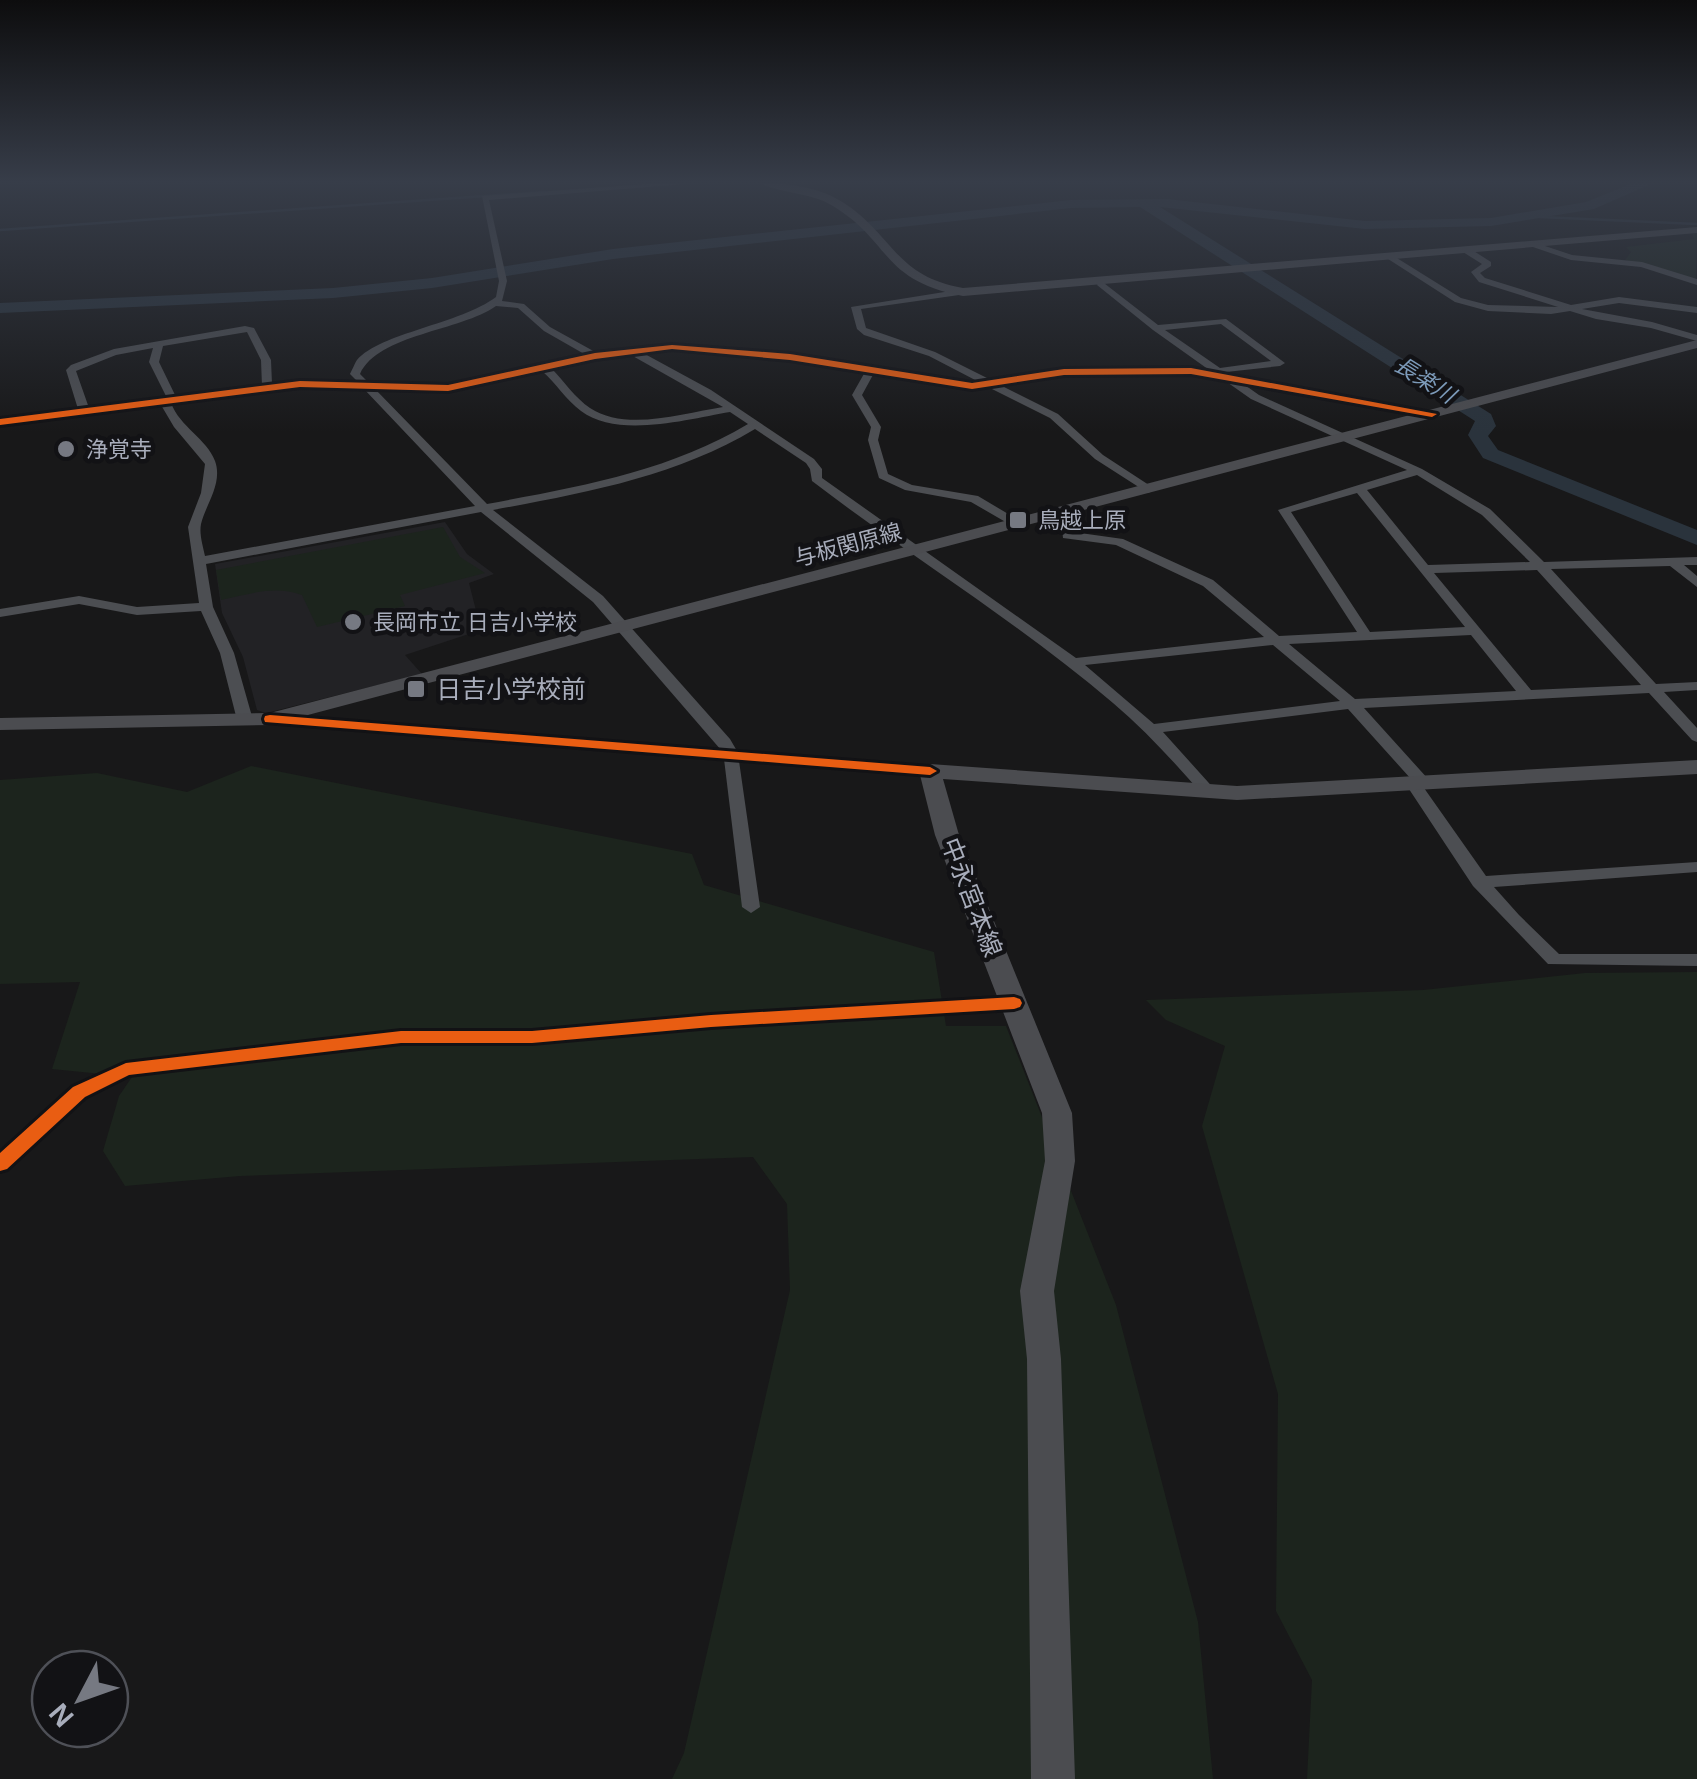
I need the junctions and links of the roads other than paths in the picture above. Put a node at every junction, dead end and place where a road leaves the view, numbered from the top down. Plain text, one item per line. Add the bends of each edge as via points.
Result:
1 (500, 266) edge
2 (900, 266) edge
3 (1291, 266) edge
4 (1405, 266) edge
5 (1485, 266) edge
6 (1645, 266) edge
7 (1100, 282) junction
8 (1697, 282) edge
9 (962, 292) junction
10 (496, 303) junction
11 (1567, 308) junction
12 (1697, 310) edge
13 (1156, 328) junction
14 (1697, 341) edge
15 (159, 345) junction
16 (632, 351) junction
17 (595, 356) junction
18 (545, 368) junction
19 (870, 372) junction
20 (1217, 372) junction
21 (370, 386) junction
22 (988, 386) junction
23 (267, 388) junction
24 (169, 400) junction
25 (731, 409) junction
26 (84, 412) junction
27 (1432, 414) junction
28 (0, 422) edge
29 (756, 424) junction
30 (1340, 437) junction
31 (1418, 470) junction
32 (1360, 488) junction
33 (1148, 489) junction
34 (485, 509) junction
35 (1064, 512) junction
36 (1016, 524) junction
37 (918, 550) junction
38 (200, 561) junction
39 (1697, 561) edge
40 (1674, 562) junction
41 (1540, 566) junction
42 (1426, 569) junction
43 (1697, 584) edge
44 (206, 606) junction
45 (0, 614) edge
46 (625, 626) junction
47 (1476, 632) junction
48 (1368, 637) junction
49 (1276, 640) junction
50 (1076, 662) junction
51 (1697, 686) edge
52 (1651, 688) junction
53 (1526, 694) junction
54 (1352, 704) junction
55 (270, 719) junction
56 (245, 720) junction
57 (0, 724) edge
58 (1153, 729) junction
59 (1697, 737) edge
60 (730, 756) junction
61 (1697, 767) edge
62 (930, 771) junction
63 (1418, 783) junction
64 (1209, 792) junction
65 (1697, 867) edge
66 (1478, 882) junction
67 (750, 907) dead end
68 (1697, 960) edge
69 (1014, 1003) junction
70 (0, 1164) edge
71 (1053, 1779) edge

1 - 10 street via 504,292
2 - 9 main road via 932,288
3 - 7 main road
4 - 11 street via 1466,303 1524,312
5 - 11 street via 1476,277
6 - 8 street
7 - 9 main road
7 - 13 street
9 - 22 street via 856,308 867,333 932,354
10 - 17 street via 521,306 547,330
10 - 21 street via 462,322 368,353 356,374
11 - 12 street via 1619,300
11 - 14 street
13 - 20 street
13 - 20 street via 1223,321 1280,363
14 - 27 main road, 与板関原線
15 - 23 street via 251,330 266,360
15 - 24 street via 154,362
15 - 26 street via 106,354 70,370
16 - 17 street
16 - 19 street via 692,347
16 - 25 street
17 - 18 street
18 - 21 street via 448,388
18 - 25 street via 583,408 612,420
19 - 22 street
19 - 36 street via 857,395 876,427 883,476 909,488 974,499
20 - 22 street via 1064,372
20 - 27 street
20 - 30 street
21 - 23 street
21 - 34 street
22 - 33 street via 1054,416
23 - 24 street
24 - 26 street
24 - 38 street via 176,424 210,466 203,514 194,527
25 - 29 street
26 - 28 street
27 - 30 main road, 与板関原線
29 - 34 street via 724,445 660,469
29 - 37 street via 810,461 816,479 864,517
30 - 31 street
30 - 33 main road, 与板関原線
31 - 32 street
31 - 41 street via 1486,512
32 - 42 street
32 - 48 street via 1284,514
33 - 35 main road, 与板関原線
34 - 38 street
34 - 46 street
35 - 36 main road, 与板関原線
35 - 49 street via 1067,535 1119,542 1187,570
36 - 37 main road, 与板関原線
37 - 46 main road, 与板関原線
37 - 50 street
38 - 44 street
39 - 40 street
40 - 41 street
40 - 43 street
41 - 42 street
41 - 52 street
42 - 47 street
44 - 45 street via 137,611 78,600
44 - 56 street
46 - 55 main road, 与板関原線
46 - 60 street
47 - 48 street
47 - 53 street
48 - 49 street
49 - 50 street
49 - 54 street
50 - 58 street
51 - 52 street
52 - 53 street
52 - 59 street
53 - 54 street
54 - 58 street
54 - 63 street
55 - 56 main road, 与板関原線
55 - 60 street
56 - 57 main road, 与板関原線
58 - 64 street
60 - 62 street
60 - 67 street
61 - 63 main road
62 - 64 main road
62 - 69 main road, 中永宮本線 via 947,835
63 - 64 main road
63 - 66 street
65 - 66 street
66 - 68 street via 1514,926 1555,960
69 - 70 street via 532,1037 401,1037 126,1069 78,1092
69 - 71 main road, 中永宮本線 via 1062,1131 1036,1311 1044,1378

